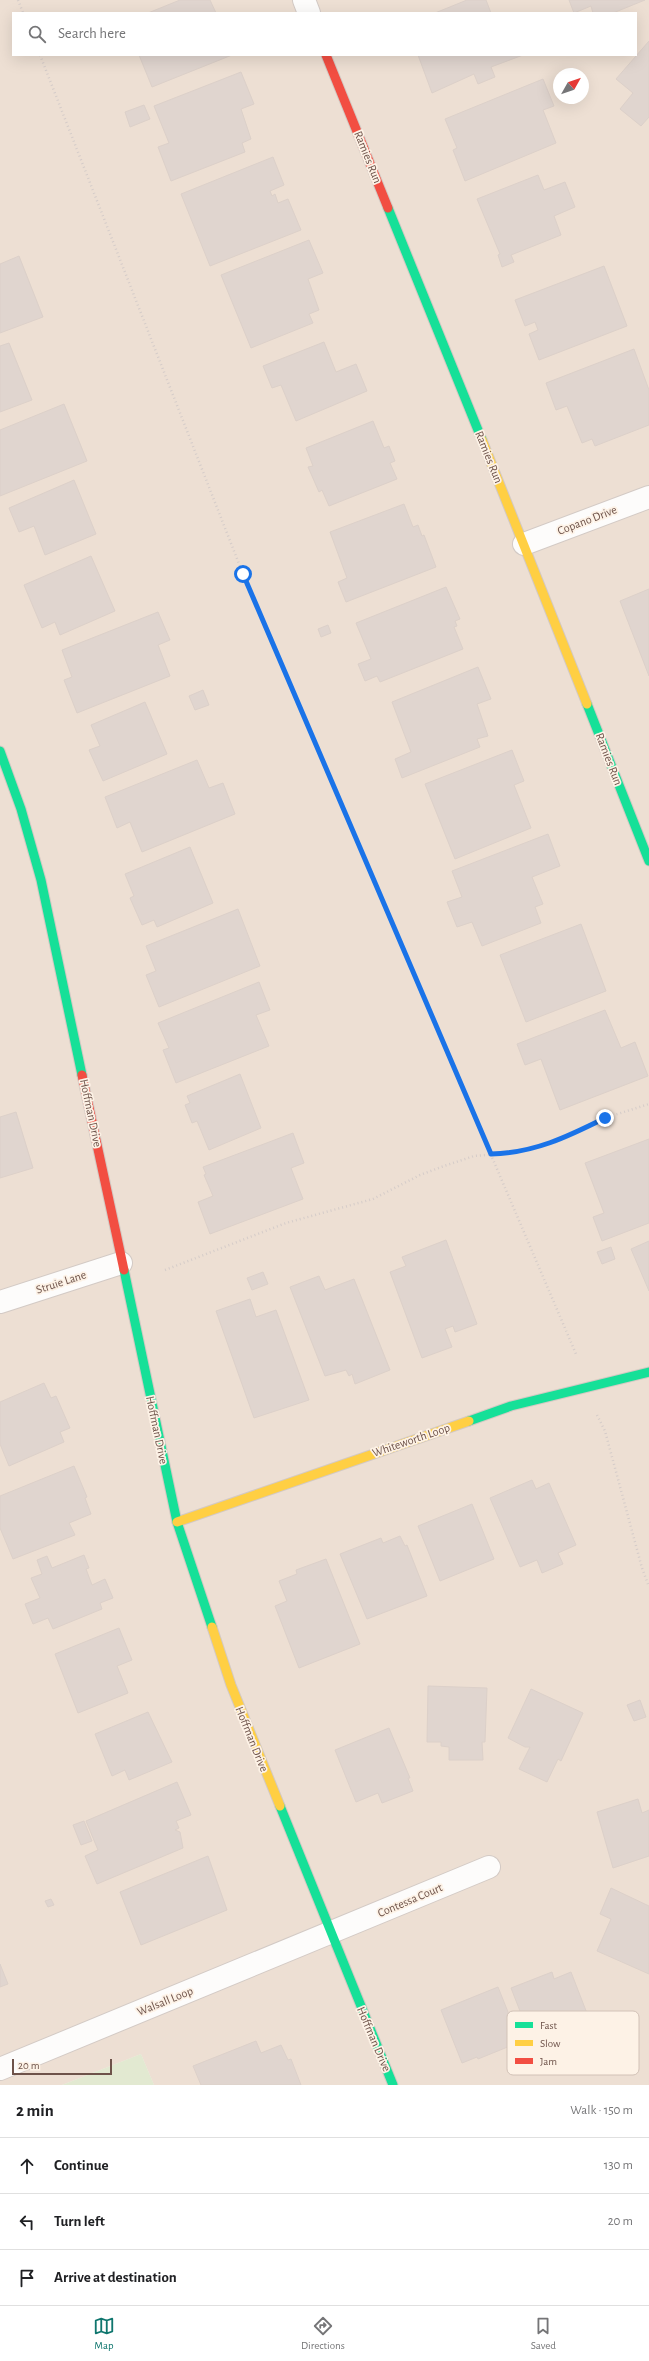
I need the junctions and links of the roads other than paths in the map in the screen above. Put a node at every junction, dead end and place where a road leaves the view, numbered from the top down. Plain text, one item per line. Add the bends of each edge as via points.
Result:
1 (304, 0) edge
2 (309, 12) edge
3 (326, 56) edge
4 (649, 497) edge
5 (524, 544) junction
6 (0, 750) edge
7 (649, 861) edge
8 (122, 1263) junction
9 (0, 1302) edge
10 (649, 1372) edge
11 (177, 1522) junction
12 (489, 1867) dead end
13 (331, 1933) junction
14 (0, 2069) edge
15 (394, 2085) edge

1 - 2 street
3 - 5 street, Ramies Run
4 - 5 street, Copano Drive
5 - 7 street, Ramies Run
6 - 8 street, Hoffman Drive via 21,809 41,880
8 - 9 street, Struie Lane
8 - 11 street, Hoffman Drive
10 - 11 street, Whiteworth Loop via 511,1406
11 - 13 street, Hoffman Drive via 231,1685
12 - 13 street, Contessa Court
13 - 14 street, Walsall Loop
13 - 15 street, Hoffman Drive

